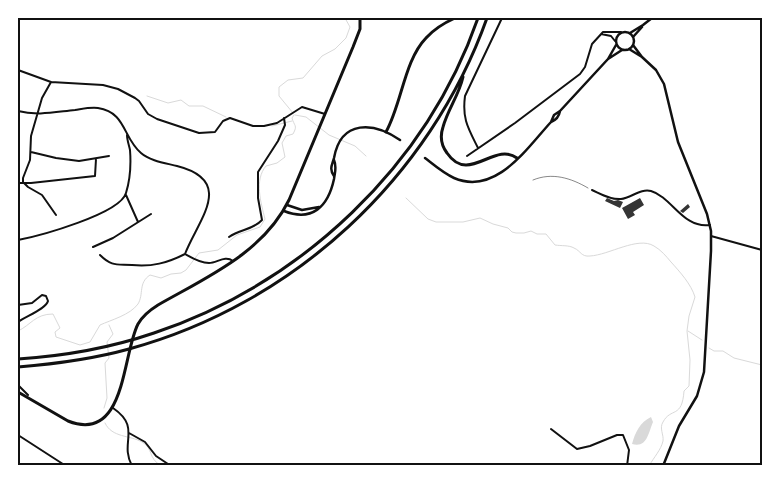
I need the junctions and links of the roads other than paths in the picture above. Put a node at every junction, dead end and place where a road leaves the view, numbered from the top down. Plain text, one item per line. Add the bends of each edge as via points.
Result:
1 (360, 18) edge
2 (454, 18) edge
3 (478, 18) edge
4 (486, 18) edge
5 (502, 18) edge
6 (652, 18) edge
7 (643, 26) junction
8 (621, 32) junction
9 (630, 33) junction
10 (602, 34) junction
11 (633, 37) junction
12 (615, 41) junction
13 (616, 45) junction
14 (633, 45) junction
15 (629, 49) junction
16 (622, 50) junction
17 (642, 57) junction
18 (608, 59) junction
19 (18, 70) edge
20 (464, 70) junction
21 (51, 82) junction
22 (18, 111) edge
23 (38, 114) junction
24 (325, 114) junction
25 (285, 121) junction
26 (386, 132) junction
27 (127, 135) junction
28 (400, 140) dead end
29 (478, 148) junction
30 (31, 152) junction
31 (109, 156) dead end
32 (467, 156) dead end
33 (425, 158) dead end
34 (517, 158) junction
35 (96, 159) junction
36 (23, 182) junction
37 (18, 183) edge
38 (592, 190) road end
39 (126, 194) junction
40 (287, 205) junction
41 (320, 207) junction
42 (284, 211) junction
43 (151, 214) dead end
44 (56, 215) dead end
45 (138, 222) junction
46 (710, 225) junction
47 (229, 236) dead end
48 (711, 236) junction
49 (18, 240) edge
50 (93, 247) dead end
51 (762, 250) edge
52 (185, 254) junction
53 (100, 255) dead end
54 (233, 262) junction
55 (18, 305) edge
56 (18, 322) edge
57 (18, 359) edge
58 (18, 367) edge
59 (18, 385) edge
60 (18, 392) edge
61 (28, 395) dead end
62 (113, 408) junction
63 (551, 429) dead end
64 (129, 434) junction
65 (18, 435) edge
66 (66, 466) edge
67 (132, 466) edge
68 (171, 466) edge
69 (627, 466) edge
70 (663, 466) edge

1 - 24 main road via 358,36
2 - 26 main road via 427,37 416,50
3 - 57 main road via 456,70 427,122 395,165 353,212 302,256 260,284 209,311 160,331 100,348
4 - 20 main road
5 - 29 street via 465,96 466,122
6 - 7 street
7 - 9 street
7 - 11 street
8 - 9 street
8 - 10 street
8 - 12 street
9 - 11 street
10 - 12 street via 611,36
10 - 29 street via 592,44 580,74
11 - 14 street
12 - 13 street
13 - 16 street
13 - 18 street
14 - 15 street
14 - 17 street
15 - 16 street
15 - 17 street
16 - 18 street
17 - 46 street via 656,70 664,84 678,142
18 - 34 street
19 - 21 street
20 - 34 main road via 460,88 442,128 445,150 454,160 468,165 500,154
20 - 58 main road via 438,118 412,156 372,204 337,238 293,272 255,297 163,339 82,360
21 - 23 street
21 - 25 street via 112,87 139,101 151,116 199,133 216,132 226,119 233,118 258,127
22 - 23 street
23 - 27 street via 98,108 121,120
23 - 30 street via 31,136
24 - 25 street via 302,107
24 - 40 main road
25 - 47 street via 275,148 258,172 262,220 252,228
26 - 28 street
26 - 41 street via 360,127 339,141 331,168 334,176 330,195
27 - 39 street via 130,160
27 - 52 street via 144,155 191,170 205,182 207,209
29 - 32 street
30 - 35 street via 65,160
30 - 36 street
31 - 35 street
33 - 34 street via 454,178 474,182 497,176
35 - 36 street via 95,176 31,184
36 - 37 street
36 - 44 street via 42,195
38 - 46 street via 616,199 650,190 689,220
39 - 45 street
39 - 49 street via 113,207 96,216
40 - 41 street via 302,210
40 - 42 main road
41 - 42 street via 314,213 302,216
42 - 54 main road via 266,235
43 - 45 street
45 - 50 street
46 - 48 street
48 - 51 street
48 - 70 street via 704,372
52 - 53 street via 158,265 141,266 112,264
52 - 54 street via 207,263 226,258
54 - 62 main road via 145,314 135,331
55 - 56 street via 32,303 42,295 48,301 44,308
59 - 61 street
60 - 62 main road via 72,423 86,425 101,420
62 - 64 street via 128,424
63 - 69 street via 579,449 623,435 630,450
64 - 67 street via 128,454
64 - 68 street via 145,442 156,456
65 - 66 street

